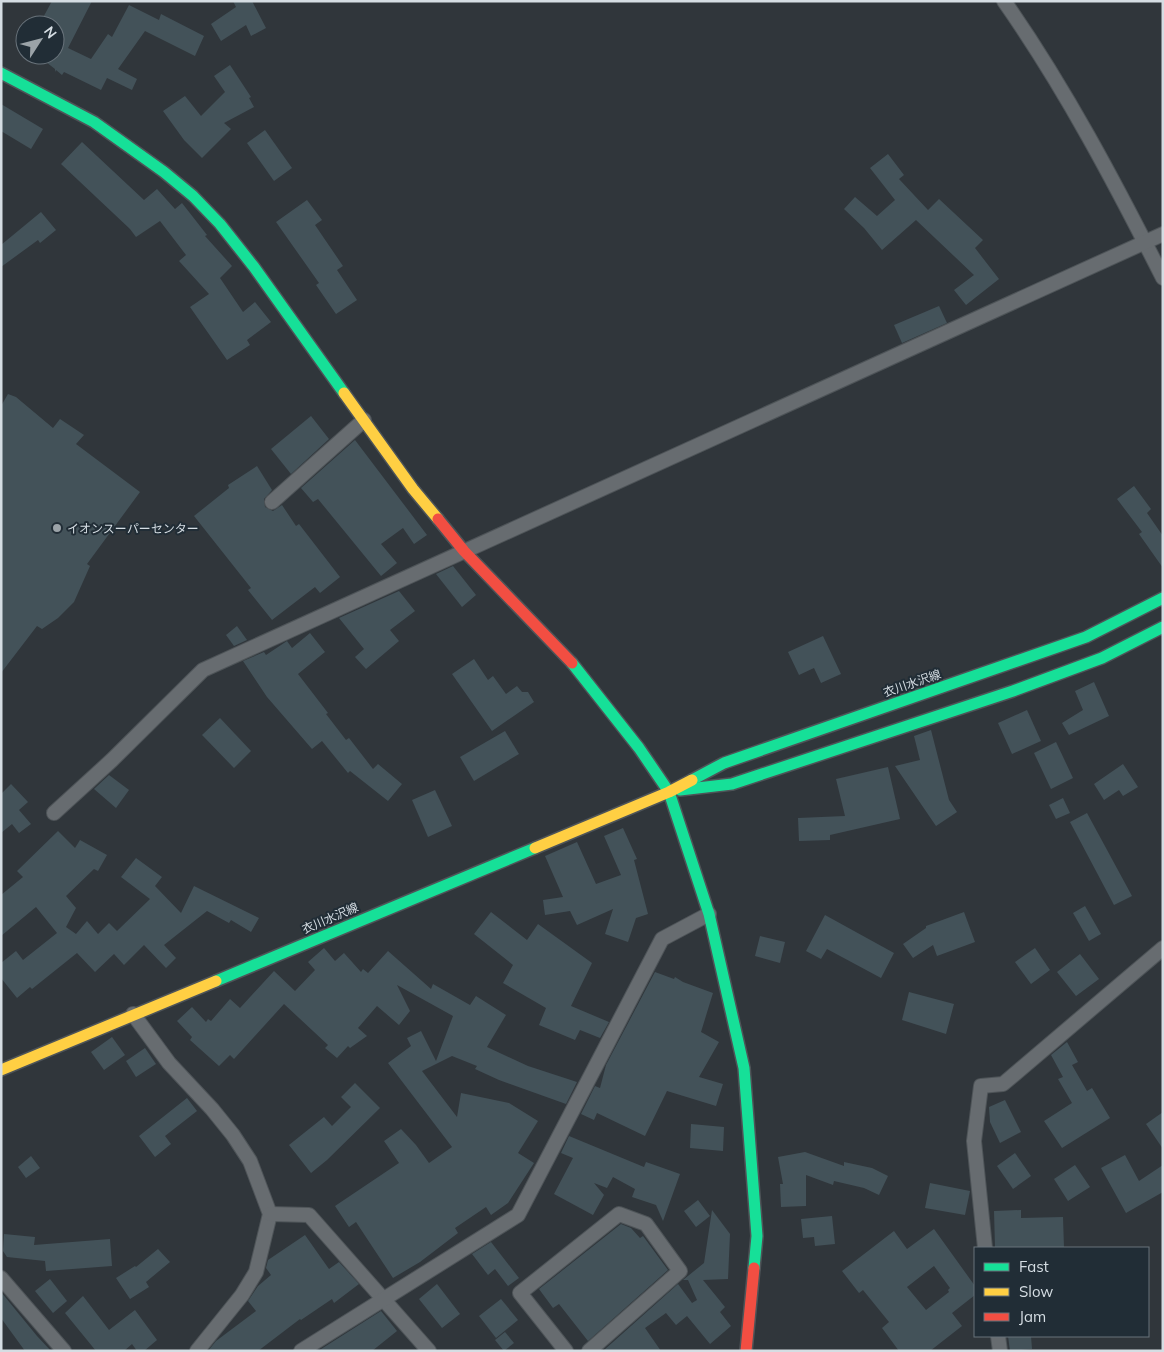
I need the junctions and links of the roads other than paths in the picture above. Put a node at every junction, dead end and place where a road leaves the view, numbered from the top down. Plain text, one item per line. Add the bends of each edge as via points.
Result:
1 (1004, 1) edge
2 (1, 73) edge
3 (1163, 234) edge
4 (1145, 242) junction
5 (1163, 278) edge
6 (364, 420) junction
7 (272, 502) dead end
8 (464, 551) junction
9 (1163, 598) edge
10 (1163, 627) edge
11 (669, 792) junction
12 (54, 813) dead end
13 (709, 914) junction
14 (1163, 948) edge
15 (134, 1014) junction
16 (1, 1070) edge
17 (270, 1214) junction
18 (985, 1247) edge
19 (1, 1278) edge
20 (383, 1297) junction
21 (998, 1337) edge
22 (64, 1351) edge
23 (197, 1351) edge
24 (301, 1351) edge
25 (430, 1351) edge
26 (566, 1351) edge
27 (589, 1351) edge
28 (746, 1351) edge
29 (1000, 1351) edge

1 - 4 street via 1075,112
2 - 6 main road via 94,122 193,196 254,267
3 - 4 street
4 - 5 street
4 - 8 street
6 - 7 street
6 - 8 main road via 413,489
8 - 11 main road via 563,652
8 - 12 street via 203,670
9 - 11 main road, 衣川水沢線 via 1086,637 724,763
10 - 11 main road, 衣川水沢線 via 1102,658 732,784
11 - 13 main road
11 - 15 main road, 衣川水沢線
13 - 20 street via 662,940 518,1215
13 - 28 main road via 744,1068 752,1151 757,1236
14 - 18 street via 1003,1084 981,1086 974,1141
15 - 16 main road, 衣川水沢線
15 - 17 street via 168,1063 233,1135 250,1161
17 - 20 street via 309,1215
17 - 23 street via 256,1272 242,1295
19 - 22 street
20 - 24 street
20 - 25 street
21 - 29 street
26 - 27 street via 520,1293 619,1214 646,1224 680,1272

